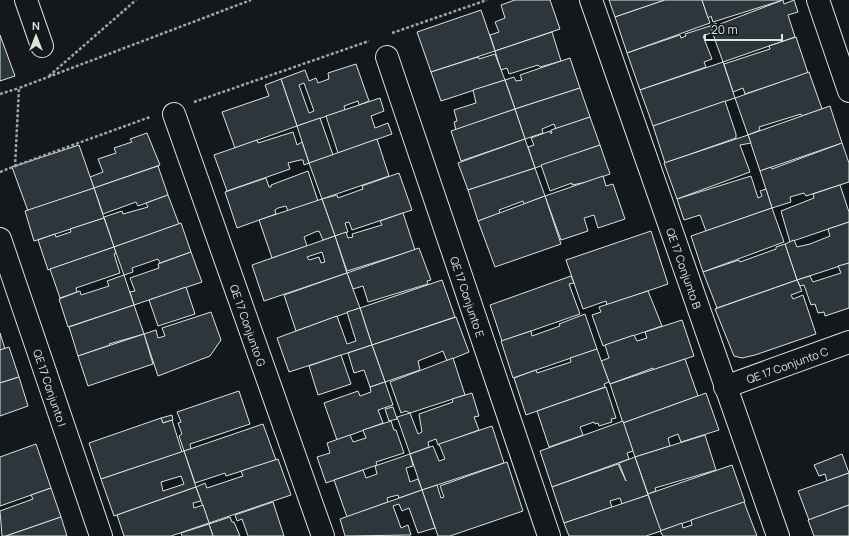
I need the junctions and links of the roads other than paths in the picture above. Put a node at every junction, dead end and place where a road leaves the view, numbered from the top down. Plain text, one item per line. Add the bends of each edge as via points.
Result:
1 (26, 0) edge
2 (591, 0) edge
3 (818, 0) edge
4 (42, 46) dead end
5 (387, 57) dead end
6 (849, 91) edge
7 (181, 109) road end
8 (0, 239) edge
9 (849, 342) edge
10 (725, 387) junction
11 (101, 536) edge
12 (324, 536) edge
13 (549, 536) edge
14 (778, 536) edge

1 - 4 street
2 - 10 street, QE 17 Conjunto B
3 - 6 street
5 - 13 street, QE 17 Conjunto E
7 - 12 street, QE 17 Conjunto G
8 - 11 street, QE 17 Conjunto I
9 - 10 street, QE 17 Conjunto C
10 - 14 street, QE 17 Conjunto B

